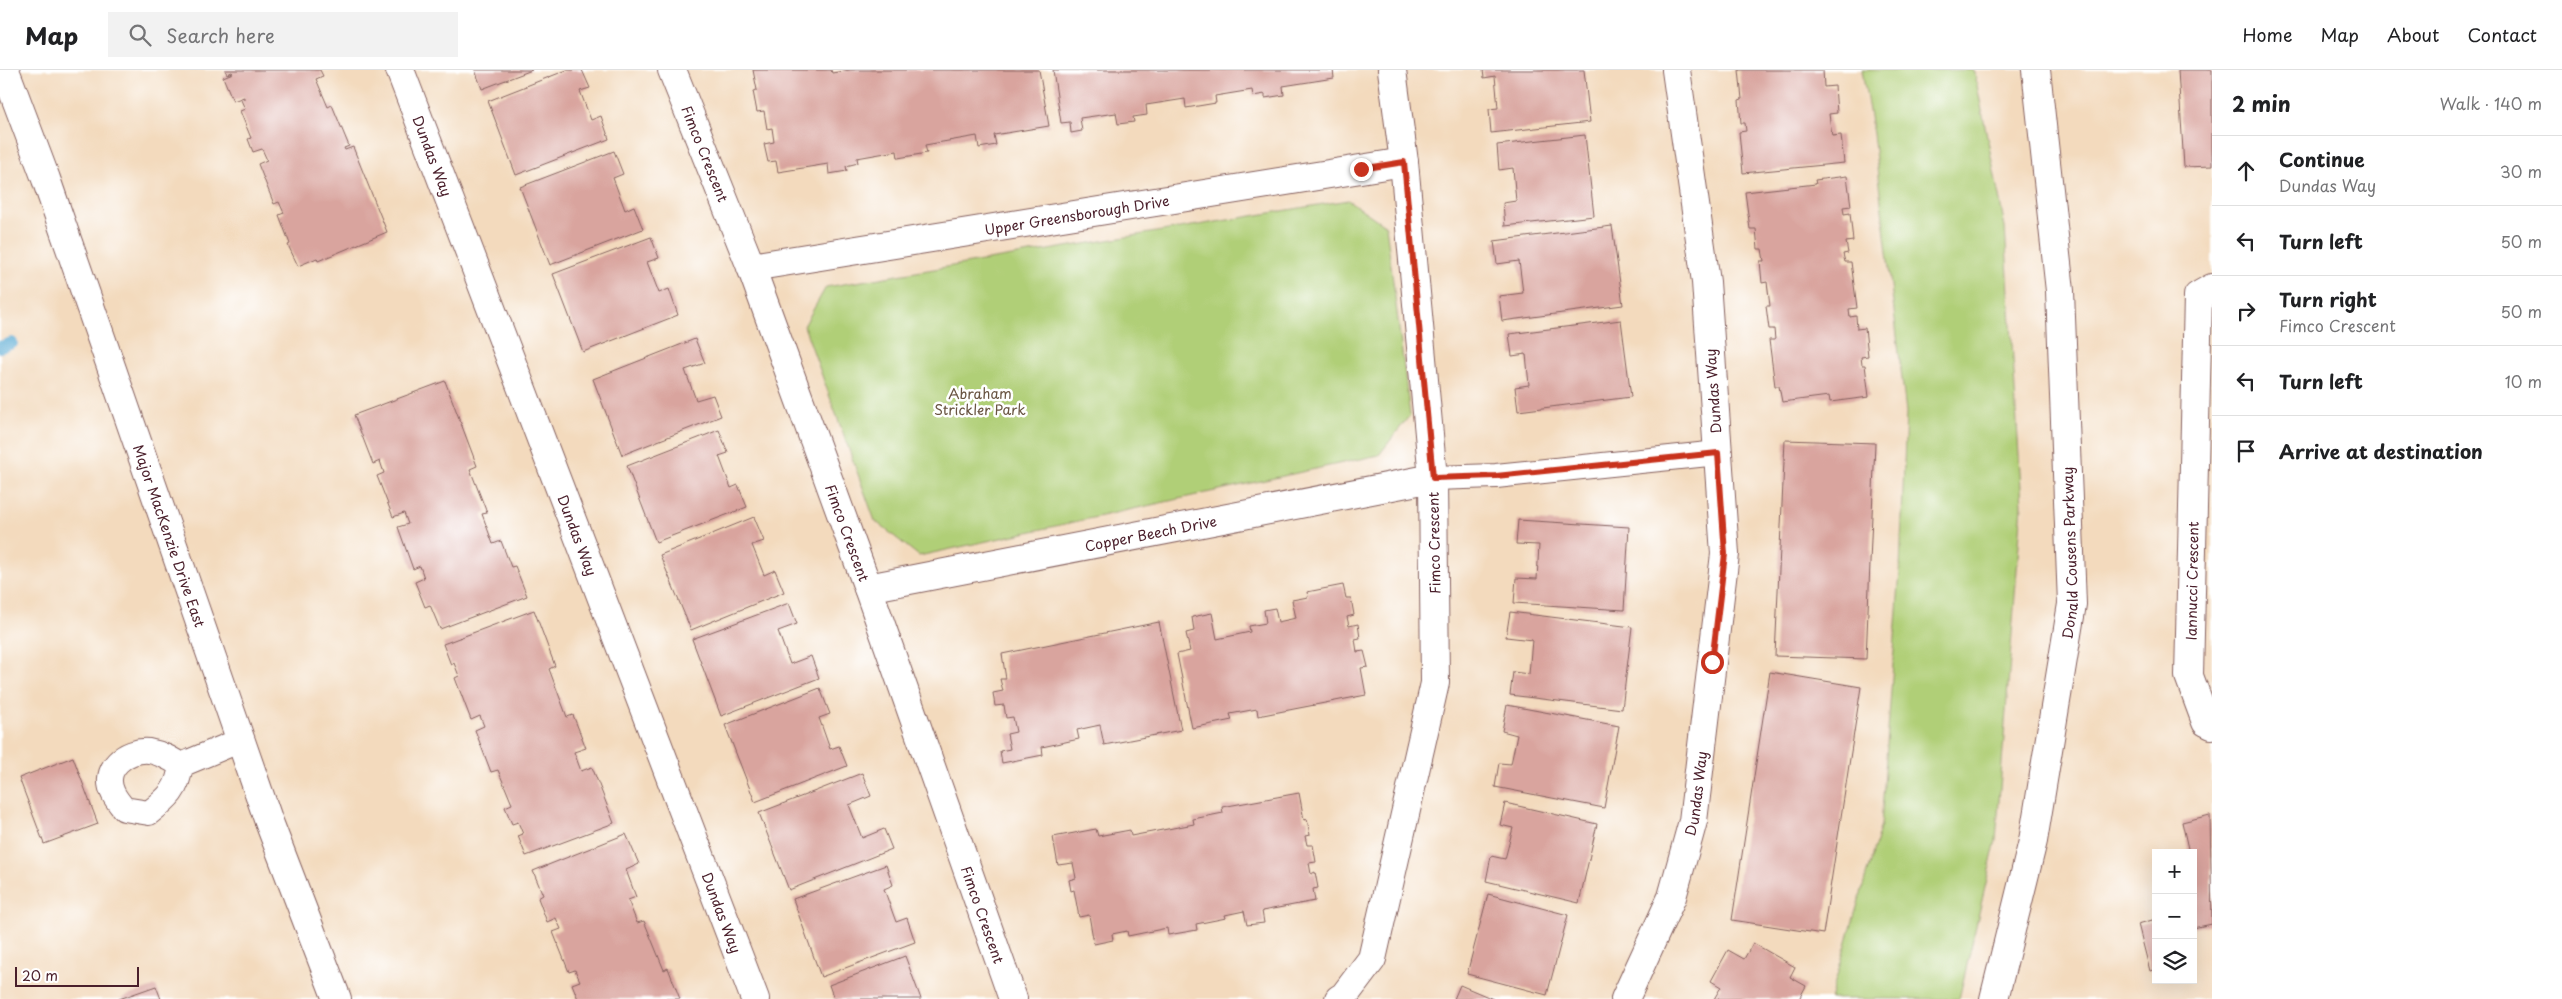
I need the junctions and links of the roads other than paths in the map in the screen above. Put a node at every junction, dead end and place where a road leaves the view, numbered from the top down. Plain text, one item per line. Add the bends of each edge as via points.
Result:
1 (5, 70) edge
2 (400, 70) edge
3 (672, 70) edge
4 (1392, 70) edge
5 (1676, 70) edge
6 (2036, 70) edge
7 (1404, 162) junction
8 (751, 267) junction
9 (2212, 288) edge
10 (1718, 453) junction
11 (1433, 478) junction
12 (868, 588) junction
13 (2212, 725) edge
14 (241, 740) junction
15 (181, 765) dead end
16 (337, 999) edge
17 (755, 999) edge
18 (1013, 999) edge
19 (1339, 999) edge
20 (1625, 999) edge
21 (1994, 999) edge

1 - 14 street, Major MacKenzie Drive East via 46,178
2 - 17 street, Dundas Way
3 - 8 street, Fimco Crescent
4 - 7 street, Fimco Crescent
5 - 10 street, Dundas Way via 1706,282
6 - 21 street, Donald Cousens Parkway via 2060,290 2072,604 2033,841
7 - 8 street, Upper Greensborough Drive
7 - 11 street, Fimco Crescent
8 - 12 street, Fimco Crescent
9 - 13 street, Iannucci Crescent via 2198,296 2189,676 2206,722
10 - 11 lane via 1496,476
10 - 20 street, Dundas Way via 1725,554 1693,821 1672,897
11 - 12 street, Copper Beech Drive
11 - 19 street, Fimco Crescent via 1435,683 1372,959
12 - 18 street, Fimco Crescent
14 - 15 lane
14 - 16 street, Major MacKenzie Drive East

